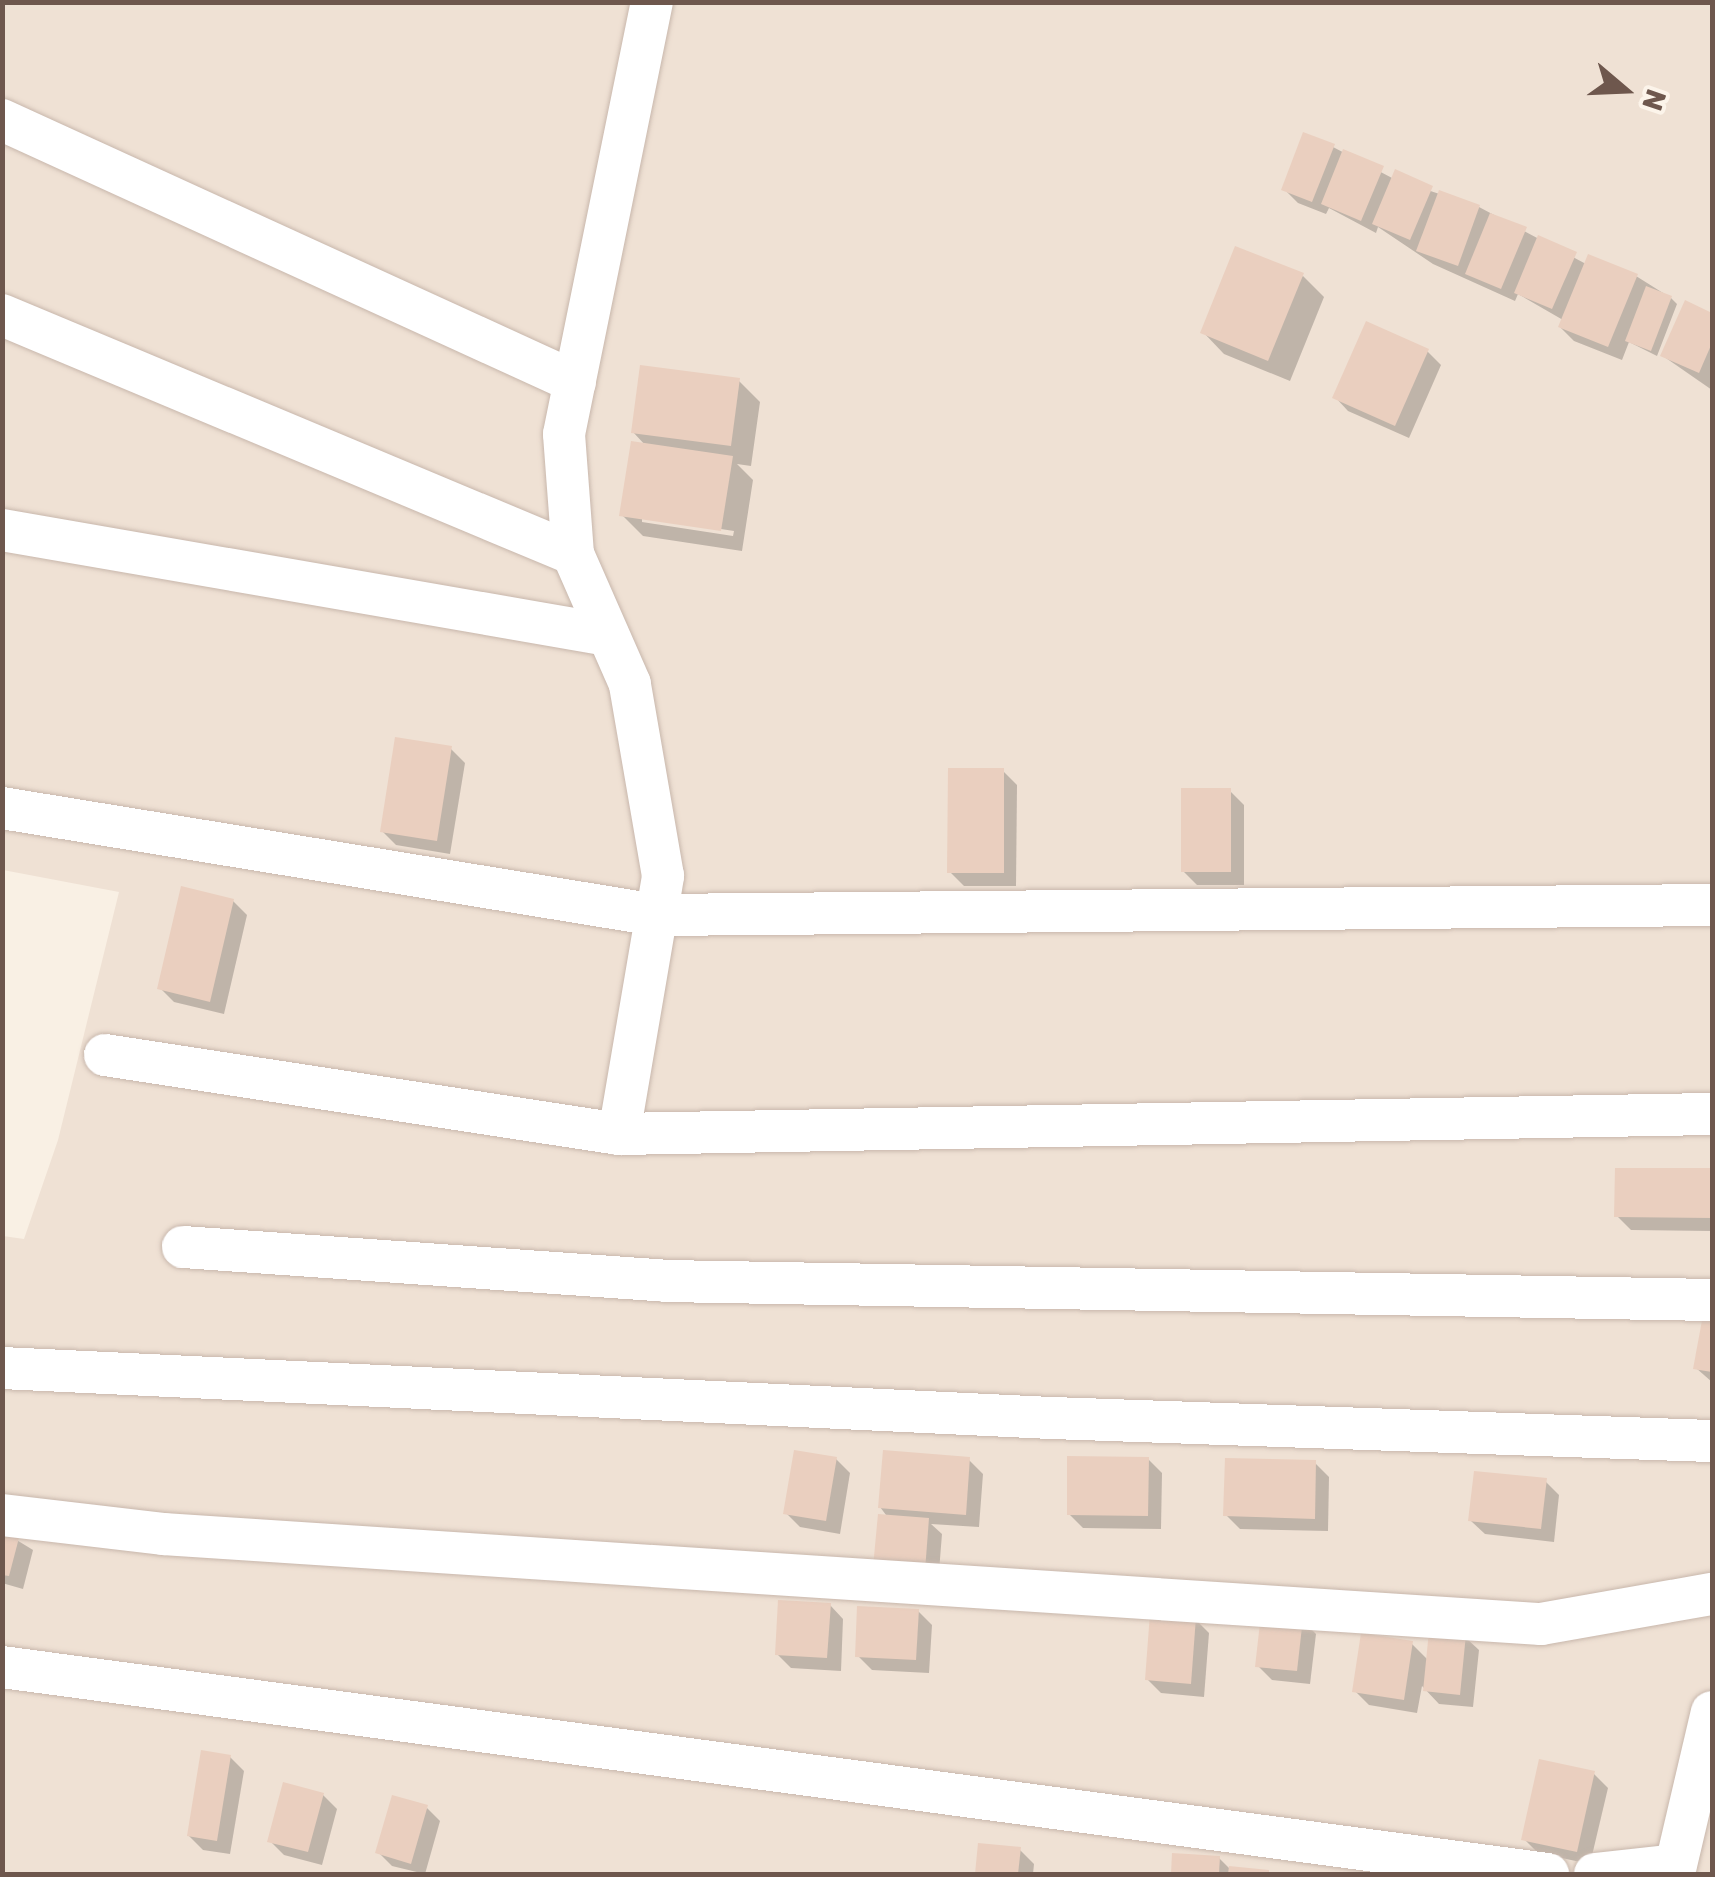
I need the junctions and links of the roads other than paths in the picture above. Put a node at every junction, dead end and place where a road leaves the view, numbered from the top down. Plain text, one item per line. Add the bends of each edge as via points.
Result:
1 (652, 2) edge
2 (2, 120) edge
3 (2, 315) edge
4 (574, 382) junction
5 (2, 530) edge
6 (572, 554) junction
7 (608, 635) junction
8 (2, 808) edge
9 (1712, 905) edge
10 (656, 916) junction
11 (105, 1054) dead end
12 (1712, 1114) edge
13 (619, 1134) junction
14 (183, 1247) dead end
15 (1712, 1300) edge
16 (2, 1368) edge
17 (1712, 1441) edge
18 (2, 1516) edge
19 (1712, 1594) edge
20 (2, 1667) edge
21 (1712, 1712) edge
22 (1705, 1773) edge
23 (1548, 1874) edge
24 (1595, 1874) edge

1 - 4 street
2 - 4 street
3 - 6 street
4 - 6 street via 564,434
5 - 7 street
6 - 7 street
7 - 10 street via 630,684 663,876
8 - 10 street
9 - 10 street
10 - 13 street
11 - 13 street
12 - 13 street
14 - 15 street via 666,1281
16 - 17 street via 1052,1418
18 - 19 street via 162,1534 1541,1624
20 - 23 street
21 - 22 street
22 - 24 street via 1676,1864

